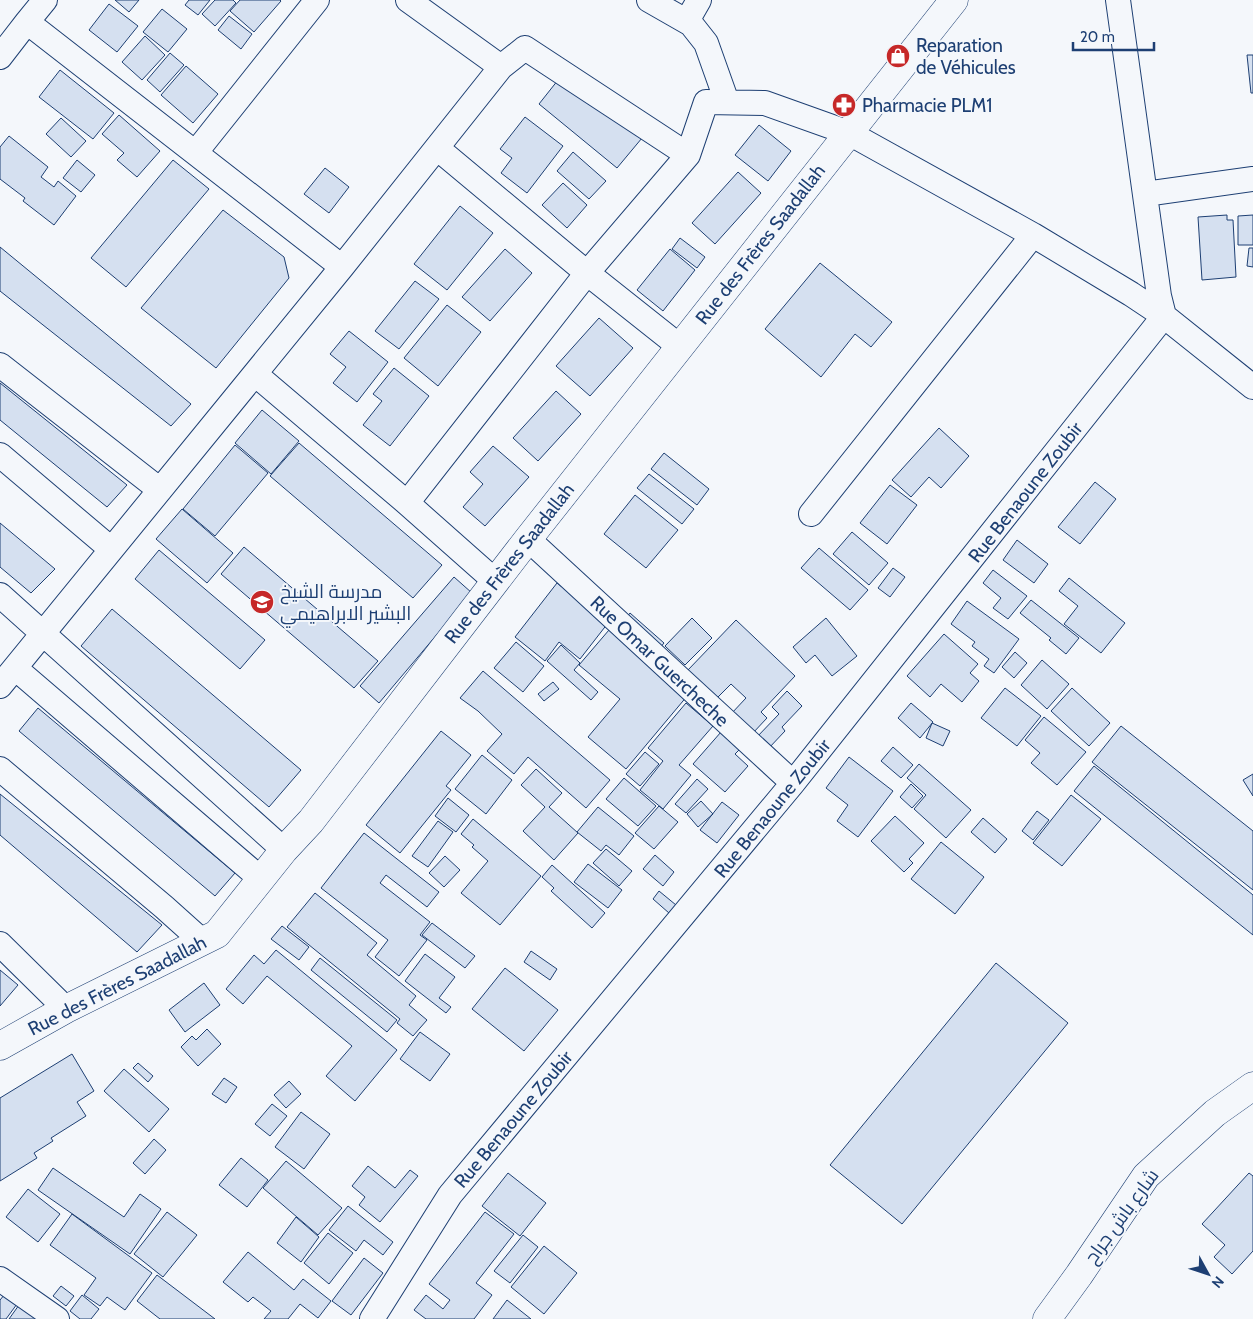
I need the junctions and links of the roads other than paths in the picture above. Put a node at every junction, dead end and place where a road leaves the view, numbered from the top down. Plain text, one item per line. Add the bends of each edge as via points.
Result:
1 (45, 0) edge
2 (317, 0) edge
3 (408, 0) edge
4 (649, 0) edge
5 (699, 0) edge
6 (954, 0) edge
7 (1118, 0) edge
8 (686, 21) junction
9 (27, 22) junction
10 (0, 57) edge
11 (501, 67) junction
12 (727, 102) junction
13 (848, 133) junction
14 (437, 148) junction
15 (196, 152) junction
16 (688, 155) junction
17 (1253, 179) edge
18 (1145, 194) junction
19 (1033, 235) junction
20 (342, 266) junction
21 (587, 273) junction
22 (1162, 306) junction
23 (679, 346) junction
24 (0, 365) edge
25 (255, 374) junction
26 (1253, 388) edge
27 (0, 455) edge
28 (160, 490) junction
29 (407, 503) junction
30 (811, 514) dead end
31 (528, 539) junction
32 (111, 549) junction
33 (495, 581) junction
34 (0, 595) edge
35 (43, 634) junction
36 (15, 668) junction
37 (0, 686) edge
38 (0, 769) edge
39 (793, 783) junction
40 (284, 850) junction
41 (261, 879) junction
42 (203, 942) junction
43 (0, 944) edge
44 (66, 1009) junction
45 (0, 1046) edge
46 (1253, 1086) edge
47 (0, 1279) edge
48 (57, 1319) edge
49 (372, 1319) edge
50 (1047, 1319) edge

1 - 9 street
2 - 15 street
3 - 11 street
4 - 8 street
5 - 8 street
6 - 13 street, Rue des Frères Saadallah
7 - 18 street
8 - 12 street via 706,43
9 - 10 street
9 - 15 street
11 - 14 street
11 - 16 street via 525,48
12 - 13 street via 765,103
12 - 16 street via 706,102
13 - 19 street
13 - 23 street, Rue des Frères Saadallah
14 - 20 street
14 - 21 street
15 - 20 street
16 - 21 street
17 - 18 street
18 - 22 street
19 - 22 street via 1131,294
19 - 30 street
20 - 25 street
21 - 23 street
21 - 29 street
22 - 26 street
22 - 39 street, Rue Benaoune Zoubir
23 - 31 street, Rue des Frères Saadallah
24 - 28 street
25 - 28 street
25 - 29 street
27 - 32 street
28 - 32 street
29 - 33 street
31 - 33 street, Rue des Frères Saadallah
31 - 39 street, Rue Omar Guercheche
32 - 35 street
33 - 40 street, Rue des Frères Saadallah via 311,821
34 - 35 street
35 - 36 street
35 - 40 street
36 - 37 street
36 - 41 street
38 - 42 street
39 - 49 street, Rue Benaoune Zoubir via 450,1195
40 - 41 street, Rue des Frères Saadallah
41 - 42 street, Rue des Frères Saadallah via 217,934
42 - 44 street, Rue des Frères Saadallah
43 - 44 street
44 - 45 street, Rue des Frères Saadallah
46 - 50 street, شارع باش جراح via 1215,1113 1146,1176
47 - 48 street

